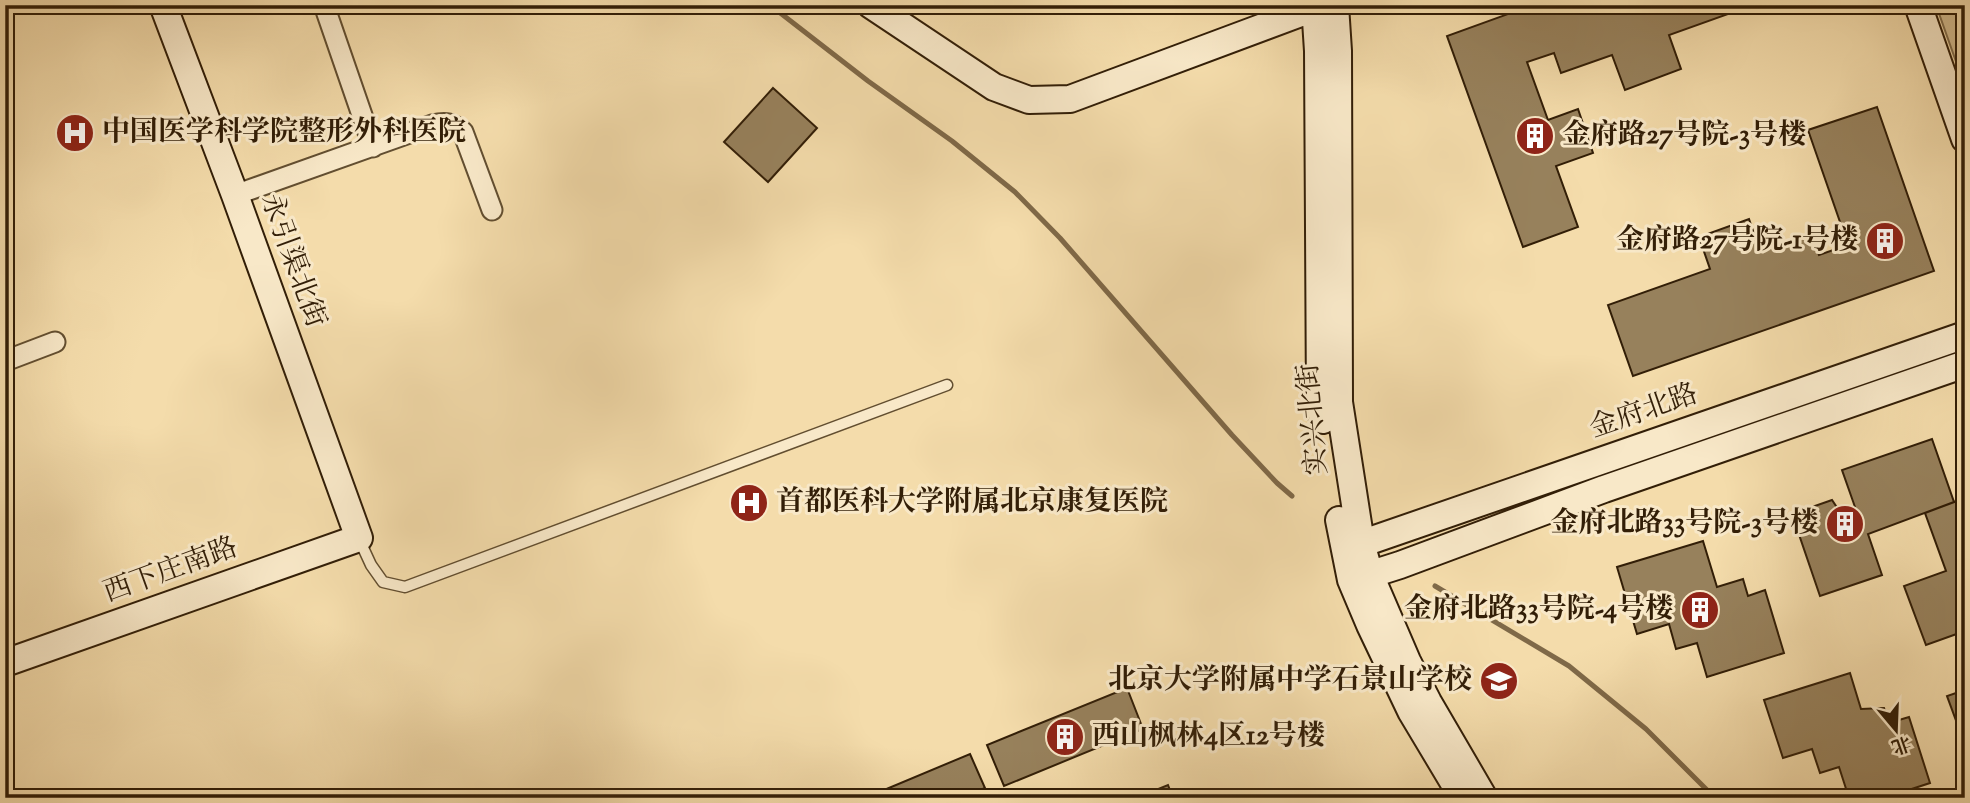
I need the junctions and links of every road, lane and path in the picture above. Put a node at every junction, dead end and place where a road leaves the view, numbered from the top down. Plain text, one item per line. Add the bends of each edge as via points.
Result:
1 (163, 5) edge
2 (324, 5) edge
3 (871, 5) edge
4 (1918, 5) edge
5 (1322, 6) edge
6 (1965, 139) edge
7 (373, 147) junction
8 (235, 195) junction
9 (492, 210) dead end
10 (1965, 335) edge
11 (55, 342) dead end
12 (5, 361) edge
13 (1965, 364) edge
14 (947, 385) dead end
15 (359, 538) junction
16 (1352, 546) junction
17 (1361, 578) junction
18 (5, 663) edge
19 (1463, 798) edge
20 (1484, 798) edge

1 - 8 main road, 永引渠北街
2 - 7 street
3 - 5 main road via 995,87 1029,100 1070,99
4 - 6 main road
5 - 16 main road, 实兴北街 via 1339,77 1339,402
7 - 8 street
7 - 9 street via 432,125 446,122 456,126 463,132
8 - 15 main road, 永引渠北街
10 - 16 main road, 金府北路
11 - 12 street
13 - 17 main road
14 - 15 lane via 405,587 383,582
15 - 18 main road, 西下庄南路
16 - 17 main road, 实兴北街
17 - 19 main road, 实兴北街 via 1400,690
17 - 20 main road, 实兴北街

